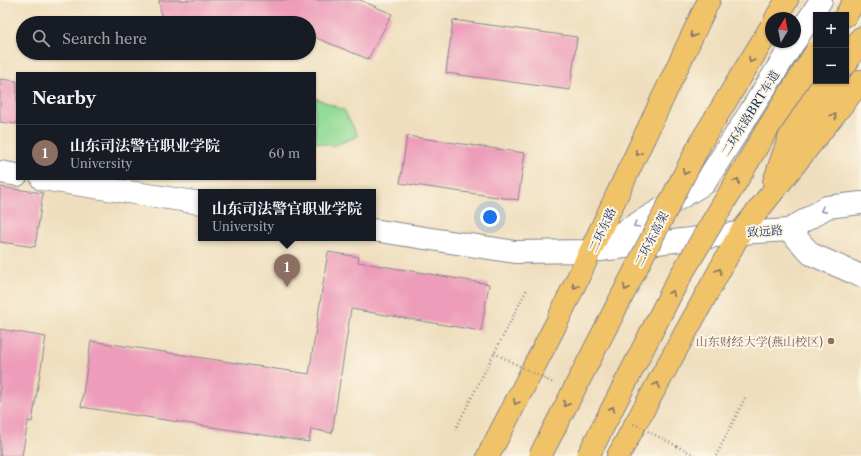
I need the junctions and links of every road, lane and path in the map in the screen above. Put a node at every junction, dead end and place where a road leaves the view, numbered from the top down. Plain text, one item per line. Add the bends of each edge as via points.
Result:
1 (709, 0) edge
2 (787, 0) edge
3 (820, 0) edge
4 (849, 0) edge
5 (855, 0) edge
6 (780, 12) edge
7 (842, 12) edge
8 (848, 12) edge
9 (801, 31) edge
10 (765, 37) edge
11 (861, 38) edge
12 (791, 48) edge
13 (813, 57) edge
14 (849, 59) edge
15 (813, 80) edge
16 (861, 81) edge
17 (834, 84) edge
18 (0, 172) edge
19 (16, 175) edge
20 (48, 180) edge
21 (705, 184) junction
22 (768, 198) junction
23 (861, 203) edge
24 (198, 204) edge
25 (376, 230) edge
26 (790, 230) junction
27 (740, 233) junction
28 (592, 251) junction
29 (861, 276) edge
30 (527, 288) dead end
31 (746, 396) dead end
32 (455, 430) dead end
33 (488, 456) edge
34 (540, 456) edge
35 (588, 456) edge
36 (618, 456) edge
37 (716, 456) edge

1 -> 28 highway, 二环东路
2 - 6 highway
3 - 9 street, 二环东路BRT车道
4 - 7 highway
5 - 8 highway
10 -> 34 highway, 二环东高架, bridge via 702,140
11 - 14 highway
12 - 21 street, 二环东路BRT车道
35 -> 13 highway, bridge via 677,282
15 - 22 highway via 802,101
22 -> 16 highway
17 - 22 highway
18 - 19 street
20 - 24 street
21 - 27 street
21 -> 28 street, 二环东路BRT车道
22 - 27 highway
23 -> 26 street via 827,206
25 - 28 street, 致远路 via 515,252
26 - 27 street, 致远路
26 - 29 street via 811,254
27 - 28 street, 致远路
36 -> 27 highway
28 -> 33 highway, 二环东路
30 - 32 path
31 - 37 path

